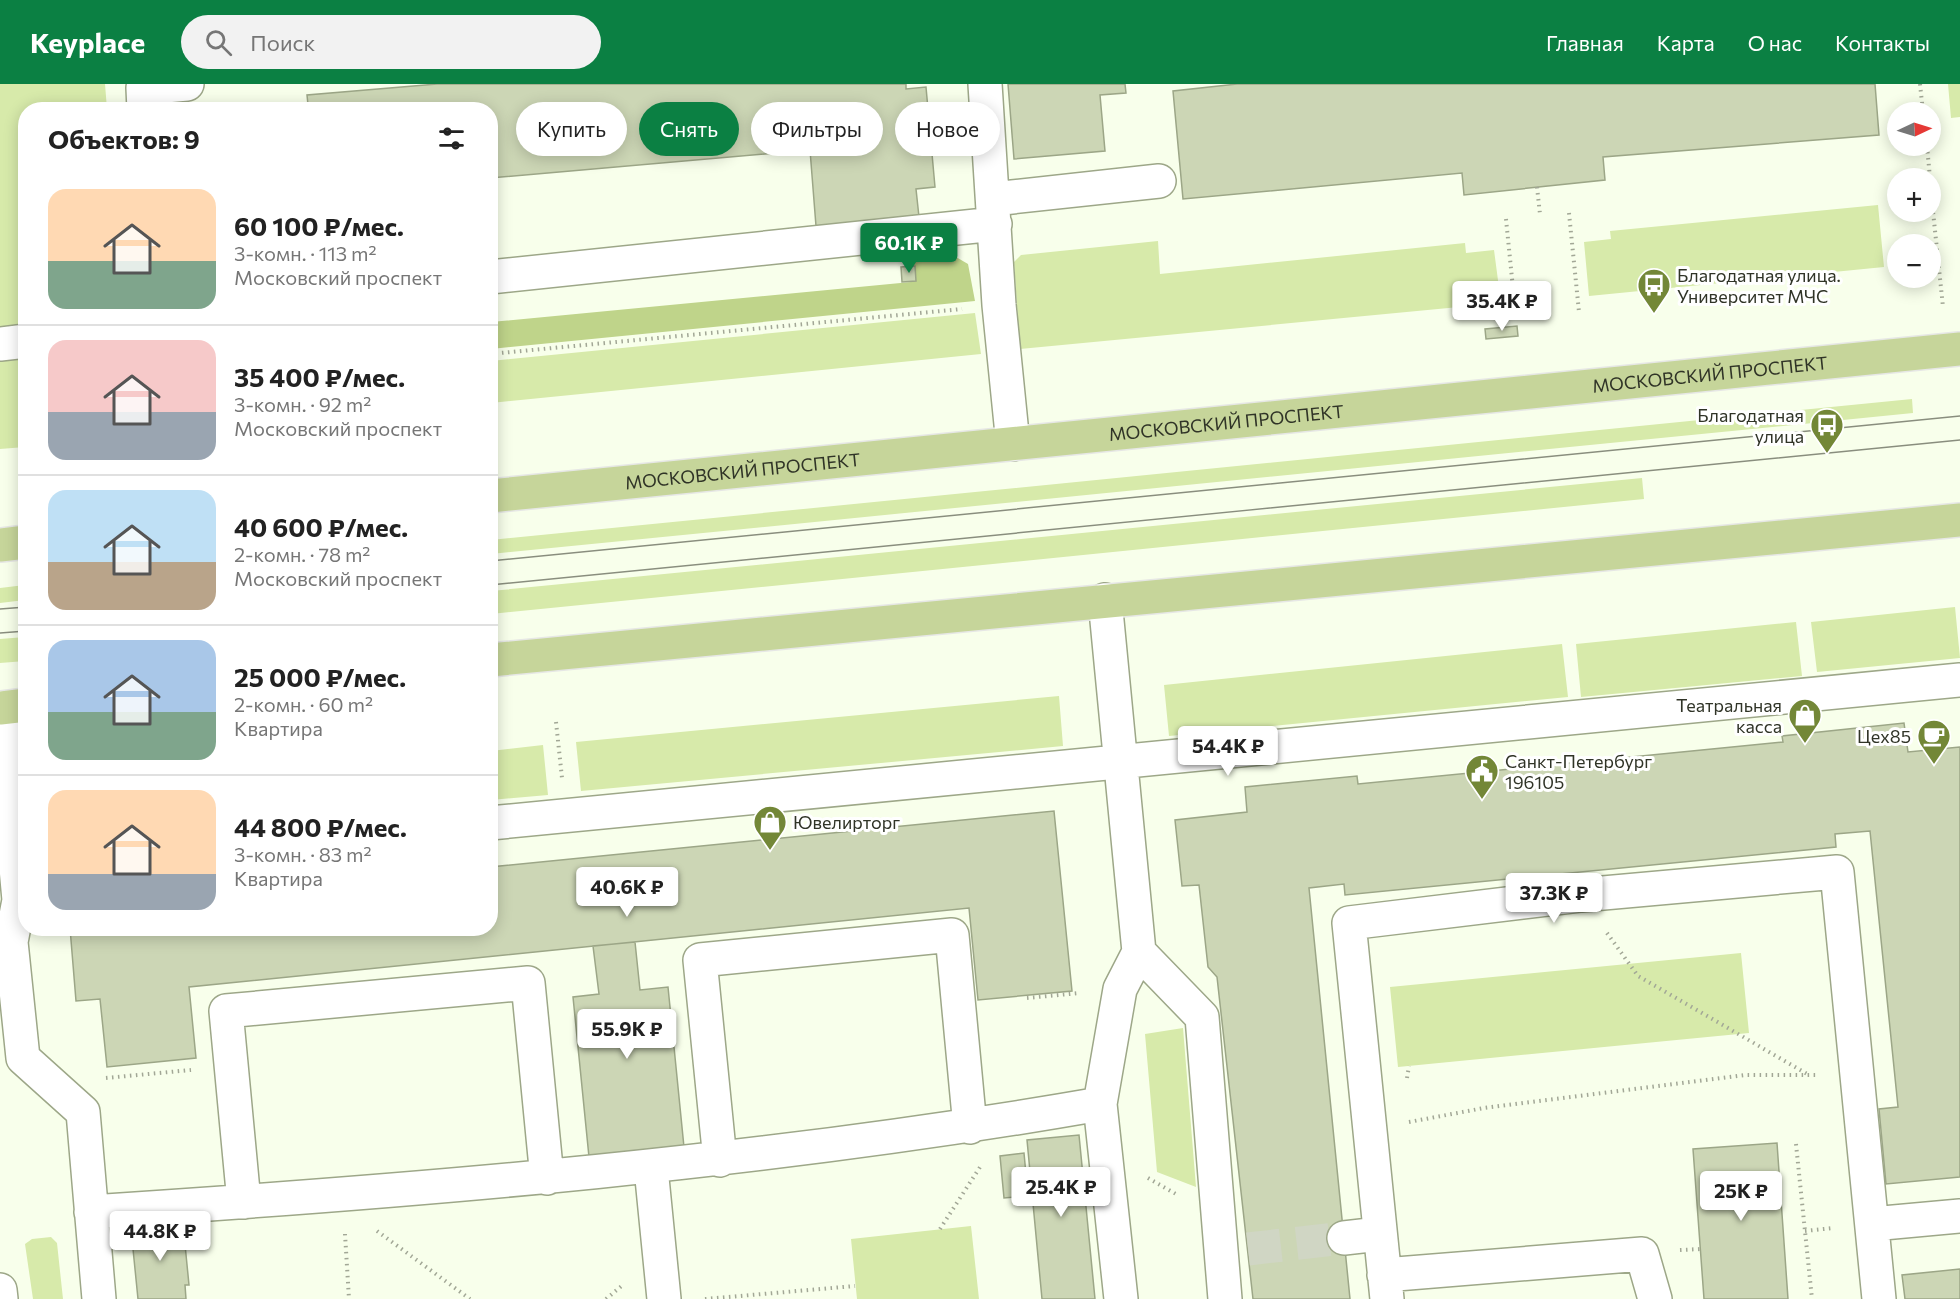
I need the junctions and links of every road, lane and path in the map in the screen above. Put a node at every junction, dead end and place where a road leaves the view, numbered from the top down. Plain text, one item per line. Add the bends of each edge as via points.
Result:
1 (188, 84) edge
2 (986, 84) edge
3 (1920, 84) edge
4 (144, 102) edge
5 (1922, 102) edge
6 (1159, 181) dead end
7 (1537, 187) dead end
8 (994, 212) junction
9 (1569, 213) dead end
10 (1540, 214) dead end
11 (1506, 219) dead end
12 (1934, 222) edge
13 (498, 276) edge
14 (999, 305) junction
15 (1943, 307) dead end
16 (1579, 312) dead end
17 (1516, 318) dead end
18 (18, 342) edge
19 (0, 344) edge
20 (1960, 350) edge
21 (498, 353) edge
22 (1013, 444) junction
23 (498, 495) edge
24 (1960, 520) edge
25 (18, 543) edge
26 (0, 545) edge
27 (1105, 600) junction
28 (498, 659) edge
29 (1960, 680) edge
30 (9, 707) edge
31 (1119, 762) junction
32 (498, 822) edge
33 (18, 828) edge
34 (1581, 895) junction
35 (18, 905) edge
36 (1139, 952) junction
37 (1073, 994) dead end
38 (1027, 998) dead end
39 (11, 1059) edge
40 (232, 1066) junction
41 (1855, 1072) junction
42 (1810, 1075) junction
43 (51, 1084) junction
44 (1100, 1104) junction
45 (1011, 1120) junction
46 (970, 1127) junction
47 (1369, 1130) junction
48 (1796, 1144) dead end
49 (1107, 1153) junction
50 (720, 1160) junction
51 (651, 1168) junction
52 (547, 1178) junction
53 (342, 1200) junction
54 (244, 1202) junction
55 (91, 1212) junction
56 (1960, 1216) edge
57 (1217, 1219) junction
58 (1872, 1224) junction
59 (940, 1229) dead end
60 (1379, 1234) junction
61 (1344, 1238) tunnel mouth
62 (855, 1286) dead end
63 (1386, 1287) edge
64 (0, 1290) edge
65 (1, 1299) edge
66 (99, 1299) edge
67 (349, 1299) edge
68 (470, 1299) edge
69 (664, 1299) edge
70 (705, 1299) edge
71 (1121, 1299) edge
72 (1225, 1299) edge
73 (1655, 1299) edge
74 (1812, 1299) edge
75 (1879, 1299) edge

1 - 4 street via 143,88
2 - 8 street
3 - 5 path
6 - 8 street
7 - 10 path
8 - 13 street
8 - 14 street
9 - 16 path
11 - 17 path
12 - 15 path
14 - 21 path
14 - 22 street
18 - 19 street
20 - 22 main road, МОСКОВСКИЙ ПРОСПЕКТ
22 - 23 main road, МОСКОВСКИЙ ПРОСПЕКТ
24 - 27 main road
25 - 26 main road
27 - 28 main road
27 - 31 street
29 - 31 street
30 - 33 street
31 - 32 street
31 - 36 street
34 - 41 street via 1837,872
34 - 42 path via 1638,976
34 - 47 street via 1349,923
35 - 39 street via 11,942
36 - 44 street via 1120,989
36 - 57 street via 1202,1017
37 - 38 path
39 - 43 street
40 - 43 path
40 - 52 street via 226,1011 528,983
40 - 54 street
41 - 42 path
41 - 58 street
42 - 47 path via 1745,1075 1484,1108
43 - 55 street via 83,1112
44 - 45 street
44 - 49 street
45 - 46 street
45 - 59 path
46 - 50 street
46 - 50 street via 952,935 700,960
47 - 60 street
48 - 74 path
49 - 57 path
49 - 71 street
50 - 51 street
51 - 52 street
51 - 69 street
52 - 53 street
53 - 54 street
53 - 67 path
53 - 68 path
54 - 55 street
55 - 66 street
56 - 58 street
57 - 72 street via 1234,1250
58 - 75 street
60 - 61 street
60 - 63 street
62 - 70 path
63 - 73 street via 1642,1254
64 - 65 street

